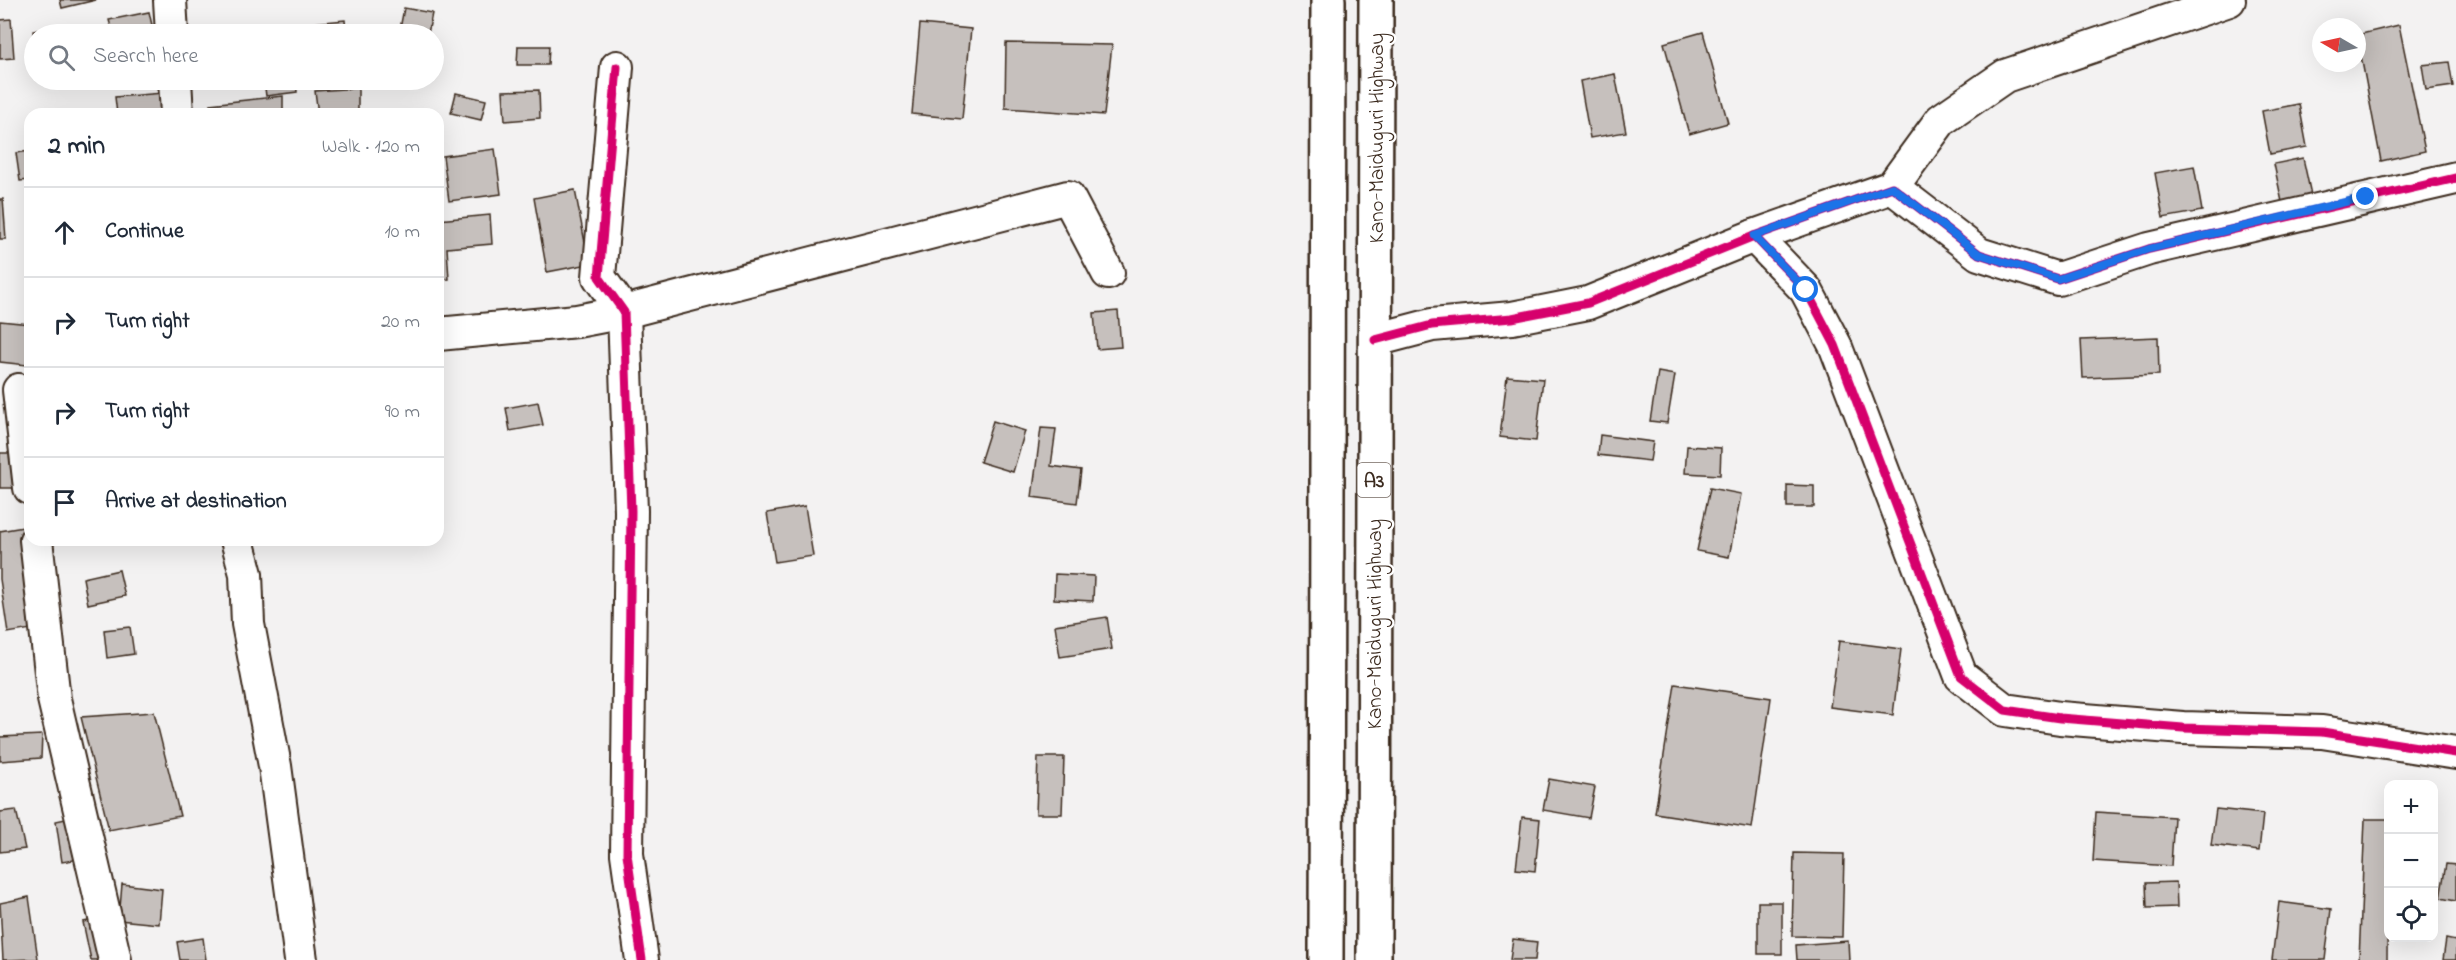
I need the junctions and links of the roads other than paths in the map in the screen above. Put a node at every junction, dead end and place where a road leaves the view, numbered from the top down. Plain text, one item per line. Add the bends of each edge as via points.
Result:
1 (170, 0) edge
2 (1328, 0) edge
3 (1376, 0) edge
4 (2229, 0) edge
5 (171, 24) edge
6 (617, 67) dead end
7 (176, 90) edge
8 (177, 108) edge
9 (2456, 178) edge
10 (1892, 187) junction
11 (1754, 236) junction
12 (1108, 273) dead end
13 (624, 312) junction
14 (444, 333) edge
15 (1375, 340) junction
16 (16, 390) edge
17 (24, 447) edge
18 (37, 546) edge
19 (239, 546) edge
20 (2456, 753) edge
21 (115, 960) edge
22 (301, 960) edge
23 (642, 960) edge
24 (1326, 960) edge
25 (1374, 960) edge

1 - 5 street
2 - 24 highway, A3
3 - 15 highway, Kano-Maiduguri Highway / A3
4 - 10 street via 2005,76 1941,120
6 - 13 street via 599,277
7 - 8 street
9 - 10 street via 2149,249 2058,279 1979,254
10 - 11 street
11 - 15 street via 1588,303 1512,318 1432,326
11 - 20 street via 1806,290 1834,345 1961,676 2005,710 2183,728 2322,732
12 - 13 street via 1068,197
13 - 14 street via 577,321
13 - 23 street via 631,511 627,854
15 - 25 highway, Kano-Maiduguri Highway / A3
16 - 17 street
18 - 21 street via 54,699
19 - 22 street via 246,574 248,624 275,766

